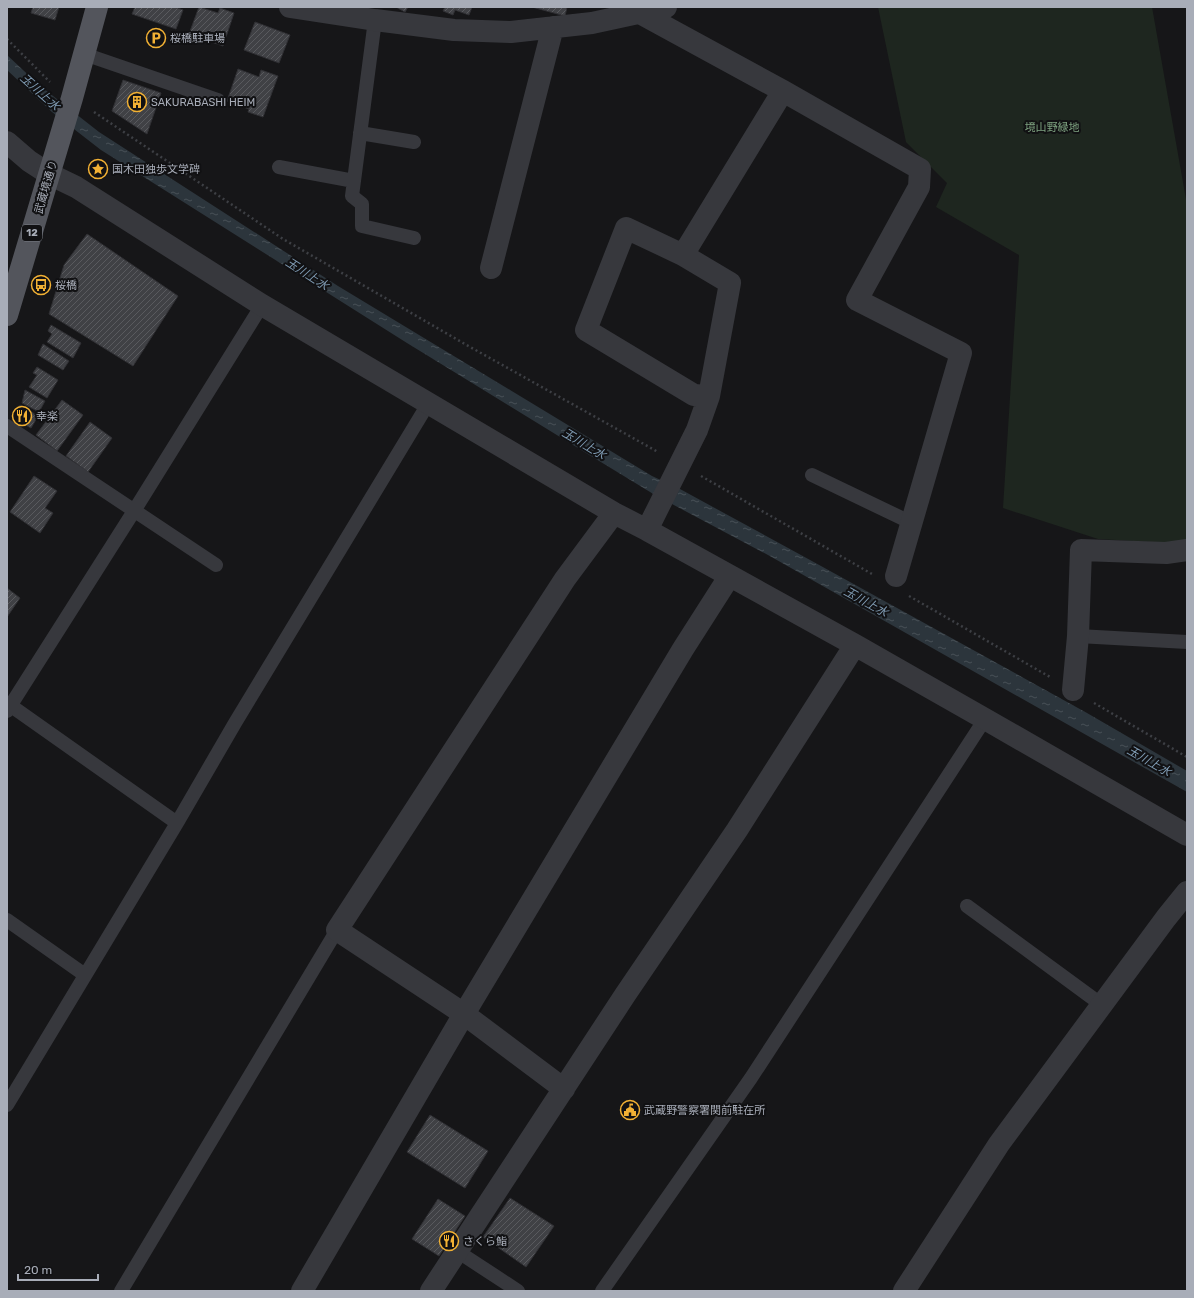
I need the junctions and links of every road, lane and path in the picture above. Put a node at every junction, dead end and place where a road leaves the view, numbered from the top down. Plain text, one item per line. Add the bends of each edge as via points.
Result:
1 (97, 7) edge
2 (290, 7) edge
3 (666, 7) edge
4 (634, 10) edge
5 (375, 20) junction
6 (553, 28) junction
7 (7, 39) edge
8 (84, 54) junction
9 (783, 91) junction
10 (218, 100) dead end
11 (72, 101) junction
12 (360, 133) junction
13 (7, 142) edge
14 (414, 142) dead end
15 (279, 168) dead end
16 (49, 174) junction
17 (354, 181) junction
18 (414, 238) dead end
19 (683, 255) junction
20 (491, 268) dead end
21 (262, 305) junction
22 (7, 315) edge
23 (709, 396) junction
24 (428, 404) junction
25 (7, 426) edge
26 (676, 472) junction
27 (812, 475) dead end
28 (134, 511) junction
29 (614, 513) junction
30 (912, 523) junction
31 (647, 530) junction
32 (1187, 550) edge
33 (216, 565) dead end
34 (873, 575) dead end
35 (729, 576) junction
36 (896, 576) dead end
37 (908, 595) dead end
38 (1078, 636) junction
39 (1187, 642) edge
40 (855, 645) junction
41 (1073, 690) junction
42 (8, 706) edge
43 (985, 719) junction
44 (1187, 757) edge
45 (177, 823) junction
46 (1187, 835) edge
47 (1187, 892) edge
48 (967, 906) dead end
49 (7, 920) edge
50 (338, 930) junction
51 (85, 975) junction
52 (1102, 1005) junction
53 (464, 1014) junction
54 (564, 1089) junction
55 (7, 1105) edge
56 (457, 1251) junction
57 (121, 1291) edge
58 (302, 1291) edge
59 (431, 1291) edge
60 (518, 1291) edge
61 (602, 1291) edge
62 (904, 1291) edge

1 - 8 main road, 12
2 - 5 street
3 - 4 street
4 - 6 street via 592,24
4 - 9 street
5 - 6 street via 454,30 511,32
5 - 12 lane
6 - 20 street
7 - 11 path
8 - 10 lane
8 - 11 main road, 12
9 - 19 street
9 - 30 street via 920,169 919,187 857,300 961,353
11 - 16 main road, 武蔵境通り / 12
11 - 26 path via 95,112 284,239 463,343
12 - 14 lane
12 - 17 lane
13 - 16 street
15 - 17 lane
16 - 21 street via 76,187
16 - 22 main road, 武蔵境通り / 12
17 - 18 lane via 352,196 362,204 362,226
19 - 23 street via 730,283
19 - 23 street via 626,228 586,330 694,395
21 - 24 street
21 - 28 lane
23 - 26 street via 697,430
24 - 29 street
24 - 45 lane
25 - 28 lane
26 - 31 street
26 - 34 path
27 - 30 lane
28 - 33 lane
28 - 42 lane
29 - 31 street
29 - 50 street via 565,579
30 - 36 street
31 - 35 street
32 - 38 street via 1166,553 1081,550
35 - 40 street
35 - 53 street
37 - 41 path
38 - 39 lane
38 - 41 street
40 - 43 street
40 - 54 street via 737,830
41 - 44 path
42 - 45 lane
43 - 46 street
43 - 61 lane via 751,1078
45 - 51 lane
47 - 52 street
48 - 52 lane
49 - 51 lane
50 - 53 street
50 - 57 lane
51 - 55 lane
52 - 62 street via 999,1144
53 - 54 street
53 - 58 street
54 - 56 street
56 - 59 street
56 - 60 lane

